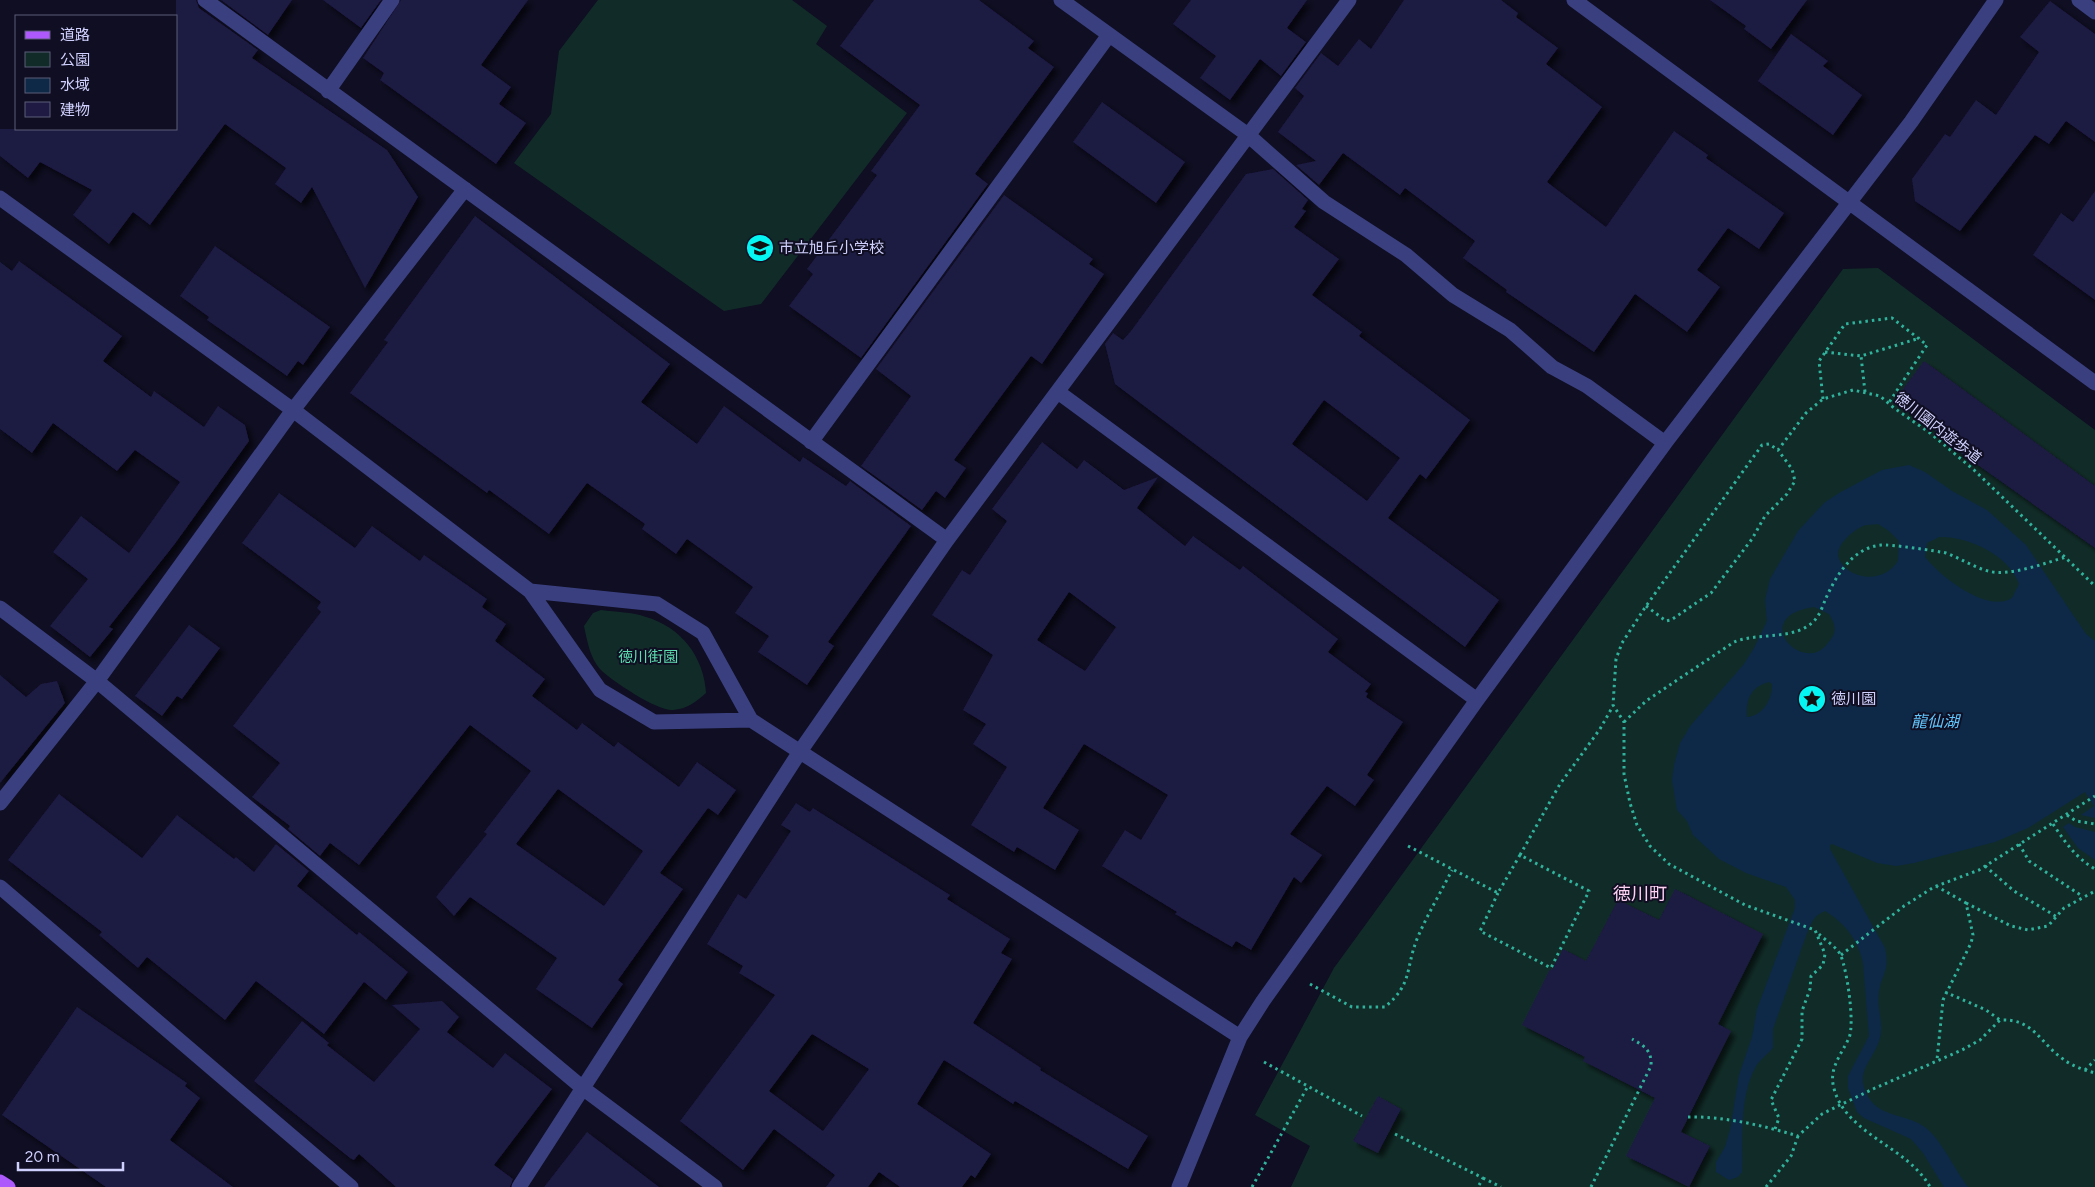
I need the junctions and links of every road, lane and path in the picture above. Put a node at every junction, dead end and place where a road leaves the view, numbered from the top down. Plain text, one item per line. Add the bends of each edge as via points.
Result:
1 (205, 0) edge
2 (392, 0) edge
3 (1061, 0) edge
4 (1349, 0) edge
5 (1574, 0) edge
6 (1996, 0) edge
7 (2079, 0) edge
8 (2095, 12) edge
9 (1109, 35) junction
10 (328, 91) junction
11 (1248, 135) junction
12 (465, 189) junction
13 (0, 198) edge
14 (1848, 203) junction
15 (1920, 338) junction
16 (1825, 352) junction
17 (1861, 356) junction
18 (2095, 383) edge
19 (1058, 392) junction
20 (1865, 392) junction
21 (1823, 399) junction
22 (1888, 404) junction
23 (293, 410) junction
24 (811, 442) junction
25 (1665, 443) junction
26 (1778, 450) junction
27 (947, 540) junction
28 (2066, 557) junction
29 (2095, 586) edge
30 (530, 591) junction
31 (1646, 606) junction
32 (0, 608) edge
33 (96, 681) junction
34 (1477, 700) junction
35 (1613, 705) junction
36 (751, 720) junction
37 (1624, 722) junction
38 (801, 750) junction
39 (2095, 796) edge
40 (0, 803) edge
41 (2067, 815) junction
42 (2053, 824) junction
43 (2095, 824) edge
44 (2020, 844) junction
45 (1408, 846) dead end
46 (1520, 855) junction
47 (1985, 866) junction
48 (2095, 869) edge
49 (1452, 870) junction
50 (1936, 886) junction
51 (0, 887) edge
52 (2095, 891) edge
53 (1498, 893) junction
54 (2083, 896) junction
55 (1966, 903) junction
56 (2057, 917) junction
57 (1816, 930) junction
58 (1841, 955) junction
59 (1310, 984) dead end
60 (1945, 992) junction
61 (2000, 1020) junction
62 (1240, 1037) junction
63 (1632, 1038) dead end
64 (1937, 1060) junction
65 (2095, 1060) edge
66 (1264, 1062) dead end
67 (2084, 1070) junction
68 (2095, 1073) edge
69 (1308, 1086) junction
70 (584, 1088) junction
71 (1362, 1116) dead end
72 (1688, 1117) dead end
73 (1775, 1129) junction
74 (1395, 1134) dead end
75 (1798, 1136) junction
76 (1483, 1178) junction
77 (0, 1182) edge
78 (8, 1187) edge
79 (351, 1187) edge
80 (519, 1187) edge
81 (715, 1187) edge
82 (1179, 1187) edge
83 (1252, 1187) edge
84 (1478, 1187) edge
85 (1501, 1187) edge
86 (1591, 1187) edge
87 (1766, 1187) edge
88 (1930, 1187) edge

1 - 10 street
2 - 10 street
3 - 9 street
4 - 11 street
5 - 14 street
6 - 14 street via 1911,122
7 - 8 street
9 - 11 street
9 - 24 street
10 - 12 street
11 - 19 street
11 - 25 street via 1324,202 1406,255 1453,295 1510,330 1552,366 1588,386
12 - 23 street
12 - 24 street
13 - 23 street
14 - 18 street
14 - 25 street
15 - 16 path via 1892,318 1844,324
15 - 17 path
15 - 22 path via 1927,345
16 - 17 path
16 - 21 path via 1819,361
17 - 20 path
19 - 27 street
19 - 34 street
20 - 21 path, 徳川園内遊歩道 via 1852,390
20 - 22 path, 徳川園内遊歩道 via 1880,396
21 - 26 path, 徳川園内遊歩道 via 1806,413
22 - 28 path, 徳川園内遊歩道 via 1930,433 1974,470
23 - 30 street
23 - 33 street
24 - 27 street
25 - 34 street
26 - 31 path via 1769,444 1762,445
26 - 31 path via 1792,469 1795,481 1765,516 1752,539 1711,593 1666,621
27 - 38 street
28 - 29 path, 徳川園内遊歩道
28 - 37 path via 2008,571 1988,571 1944,552 1882,545 1862,551 1835,578 1814,621 1788,633 1734,642 1646,701
30 - 36 street via 600,690 654,722
30 - 36 street via 657,604 703,633
31 - 35 path via 1622,643 1616,659
32 - 33 street
33 - 40 street
33 - 70 street
34 - 62 street
35 - 37 path
35 - 46 path via 1541,816
36 - 38 street
37 - 57 path via 1624,774 1630,803 1637,825 1650,846 1669,864 1745,905
38 - 62 street
38 - 70 street
39 - 41 path
41 - 42 path
41 - 43 path
42 - 44 path
42 - 48 path via 2072,851
44 - 47 path
44 - 54 path via 2029,861
45 - 49 path
46 - 53 path
46 - 53 path via 1589,891 1551,968 1480,931
47 - 50 path
47 - 56 path via 2014,891
49 - 53 path
49 - 59 path via 1418,938 1407,982 1385,1008 1352,1007
50 - 55 path
50 - 58 path via 1904,906
51 - 79 street
52 - 54 path
54 - 56 path via 2064,908
55 - 56 path via 2022,929 2048,926
55 - 60 path via 1973,935
57 - 58 path
57 - 73 path via 1826,954 1823,964 1811,976 1802,1011 1802,1039 1771,1100 1779,1118
58 - 88 path via 1853,1018 1850,1037 1832,1074 1833,1086 1846,1112 1858,1126 1906,1160 1921,1173
60 - 61 path via 1986,1010
60 - 64 path
61 - 64 path via 1980,1040
61 - 67 path via 2013,1019 2029,1028 2062,1059
62 - 82 street
63 - 86 path via 1647,1048 1651,1066
64 - 75 path, bridge via 1822,1114
65 - 67 path
66 - 69 path
67 - 68 path
69 - 71 path
69 - 83 path
70 - 80 street
70 - 81 street
72 - 73 path via 1704,1116
73 - 75 path
74 - 76 path
75 - 87 path via 1791,1156
76 - 84 path
76 - 85 path
77 - 78 main road

